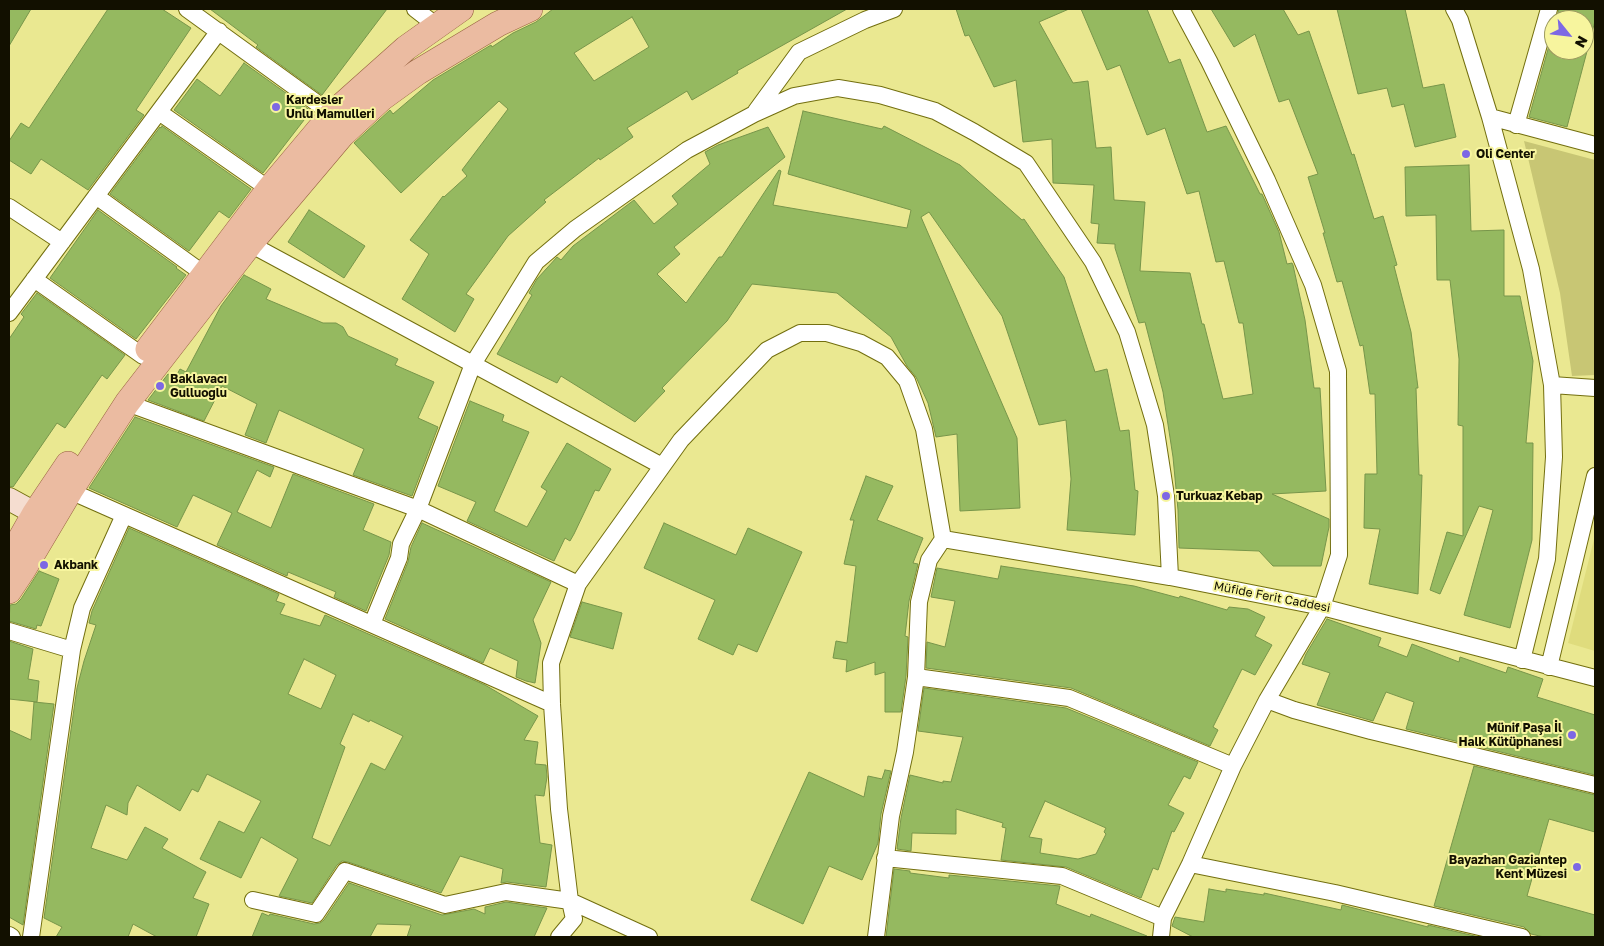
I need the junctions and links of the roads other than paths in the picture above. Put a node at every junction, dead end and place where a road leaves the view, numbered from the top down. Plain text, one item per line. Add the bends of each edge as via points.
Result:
1 (188, 9) edge
2 (415, 9) edge
3 (461, 9) edge
4 (530, 9) edge
5 (894, 9) edge
6 (1181, 9) edge
7 (1454, 9) edge
8 (1549, 9) edge
9 (437, 26) junction
10 (219, 32) junction
11 (158, 112) junction
12 (332, 114) junction
13 (754, 114) junction
14 (1490, 117) junction
15 (1516, 124) junction
16 (1595, 145) edge
17 (269, 189) junction
18 (96, 196) junction
19 (9, 206) edge
20 (62, 242) junction
21 (250, 244) junction
22 (204, 274) junction
23 (34, 279) junction
24 (9, 313) edge
25 (143, 356) junction
26 (473, 364) junction
27 (1552, 385) junction
28 (1595, 388) edge
29 (127, 403) junction
30 (662, 466) junction
31 (1595, 476) edge
32 (70, 491) junction
33 (9, 499) edge
34 (418, 509) junction
35 (124, 515) junction
36 (43, 518) junction
37 (943, 538) junction
38 (14, 563) edge
39 (1170, 577) junction
40 (578, 584) junction
41 (9, 591) edge
42 (1322, 607) junction
43 (372, 624) junction
44 (9, 631) edge
45 (72, 650) junction
46 (1522, 660) junction
47 (1549, 667) junction
48 (916, 677) junction
49 (1595, 678) edge
50 (1267, 700) junction
51 (552, 704) junction
52 (1233, 766) junction
53 (1595, 785) edge
54 (885, 858) junction
55 (1190, 864) junction
56 (253, 900) dead end
57 (570, 900) junction
58 (1163, 918) junction
59 (31, 937) edge
60 (559, 937) edge
61 (649, 937) edge
62 (876, 937) edge
63 (1161, 937) edge
64 (1522, 937) edge

1 - 10 street
2 - 9 street
3 - 9 main road
4 - 21 main road via 426,67 382,98 342,136
5 - 13 street via 800,52
6 - 42 street via 1267,180 1309,276 1338,371 1339,555
7 - 14 street
8 - 15 street
9 - 12 main road via 406,48
10 - 11 street
10 - 12 street
11 - 17 street
11 - 18 street
12 - 17 main road
13 - 26 street via 687,150 574,229 536,262
13 - 39 street via 794,96 838,88 880,95 935,111 1026,163 1093,262 1127,332 1155,425 1166,496
14 - 15 street
14 - 27 street via 1531,269
15 - 16 street
17 - 22 main road
18 - 20 street
18 - 22 street
19 - 20 street
20 - 23 street
21 - 26 street
21 - 29 main road
22 - 25 main road
23 - 24 street
23 - 25 street
25 - 36 main road via 112,399
26 - 30 street
26 - 34 street
27 - 28 street
27 - 46 street via 1554,457 1547,559
29 - 32 main road
29 - 34 street
30 - 37 street via 681,440 767,350 800,333 827,334 861,343 887,357 907,380 924,429
30 - 40 street
31 - 47 street
32 - 35 street
32 - 36 main road
33 - 36 street
34 - 40 street
34 - 43 street via 401,544 399,558
35 - 43 street
35 - 45 street via 82,608
36 - 38 main road
37 - 39 street, Müfide Ferit Caddesi
37 - 48 street via 929,560 919,602
38 - 41 main road
39 - 42 street, Müfide Ferit Caddesi
40 - 51 street via 551,663
42 - 46 street, Müfide Ferit Caddesi
42 - 50 street
43 - 51 street
44 - 45 street
45 - 59 street
46 - 47 street, Müfide Ferit Caddesi
47 - 49 street, Müfide Ferit Caddesi
48 - 52 street via 1069,698
48 - 54 street
50 - 52 street
50 - 53 street via 1371,731
51 - 57 street via 559,809
52 - 55 street
54 - 58 street via 1062,876
54 - 62 street
55 - 58 street
55 - 64 street via 1335,893
56 - 57 street via 316,914 345,871 445,904 506,892
57 - 60 street via 574,920
57 - 61 street
58 - 63 street

